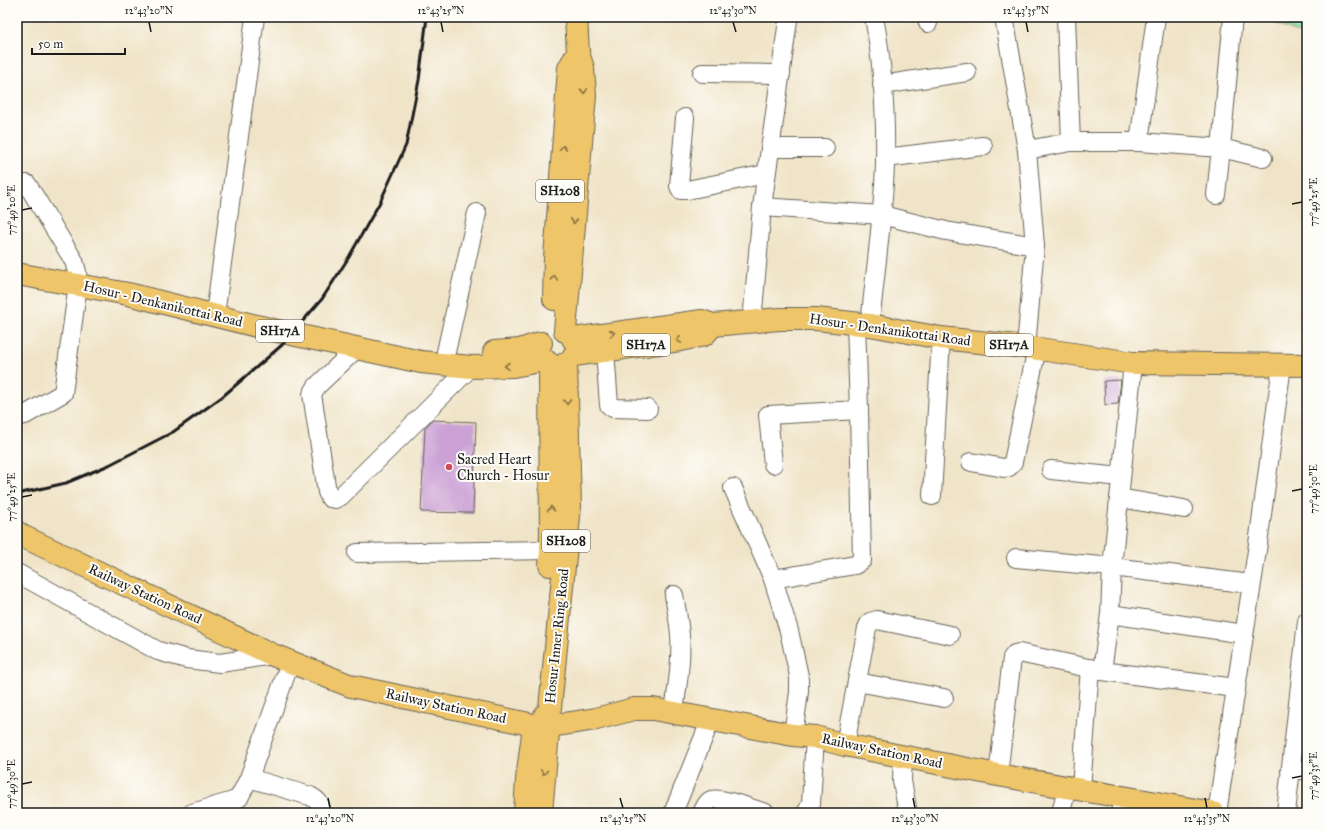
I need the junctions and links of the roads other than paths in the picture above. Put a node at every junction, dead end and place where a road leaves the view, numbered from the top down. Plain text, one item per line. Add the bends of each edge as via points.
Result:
1 (255, 17) edge
2 (576, 17) edge
3 (788, 17) edge
4 (874, 17) edge
5 (1004, 17) edge
6 (1066, 17) edge
7 (1156, 17) edge
8 (1233, 17) edge
9 (968, 72) dead end
10 (702, 73) dead end
11 (780, 74) junction
12 (882, 85) junction
13 (685, 118) dead end
14 (1071, 142) junction
15 (1139, 142) junction
16 (983, 146) dead end
17 (770, 148) junction
18 (825, 148) dead end
19 (1221, 148) junction
20 (1027, 150) junction
21 (885, 158) junction
22 (1263, 158) dead end
23 (766, 174) junction
24 (27, 184) dead end
25 (1216, 195) dead end
26 (762, 207) junction
27 (477, 213) dead end
28 (882, 215) junction
29 (1035, 246) junction
30 (17, 263) edge
31 (17, 274) edge
32 (78, 279) junction
33 (216, 309) junction
34 (752, 322) junction
35 (863, 324) junction
36 (713, 325) junction
37 (941, 338) junction
38 (357, 348) junction
39 (558, 348) junction
40 (1032, 348) junction
41 (605, 351) junction
42 (446, 352) junction
43 (1133, 363) junction
44 (1282, 365) junction
45 (1307, 365) edge
46 (471, 367) junction
47 (648, 409) dead end
48 (860, 410) junction
49 (17, 416) edge
50 (971, 462) dead end
51 (773, 464) dead end
52 (1051, 470) dead end
53 (1121, 477) junction
54 (733, 488) dead end
55 (932, 496) dead end
56 (1119, 498) junction
57 (1184, 509) dead end
58 (17, 532) edge
59 (551, 550) junction
60 (356, 553) dead end
61 (1016, 558) dead end
62 (1112, 567) junction
63 (17, 573) edge
64 (773, 579) junction
65 (1252, 584) junction
66 (674, 595) dead end
67 (1110, 614) junction
68 (1307, 621) edge
69 (1244, 634) junction
70 (950, 635) dead end
71 (282, 659) junction
72 (1096, 670) junction
73 (857, 682) junction
74 (1236, 688) junction
75 (1303, 690) edge
76 (944, 698) dead end
77 (674, 712) junction
78 (711, 719) junction
79 (540, 725) junction
80 (793, 735) junction
81 (815, 737) junction
82 (845, 745) junction
83 (903, 756) junction
84 (1299, 770) edge
85 (998, 775) junction
86 (249, 778) junction
87 (1074, 788) junction
88 (1121, 805) edge
89 (812, 810) edge
90 (192, 813) edge
91 (322, 813) edge
92 (525, 813) edge
93 (541, 813) edge
94 (673, 813) edge
95 (702, 813) edge
96 (766, 813) edge
97 (908, 813) edge
98 (1062, 813) edge
99 (1213, 813) edge
100 (1217, 813) edge
101 (1286, 813) edge

1 - 33 street
2 - 39 main road, Hosur Inner Ring Road / SH208 via 578,53 583,68 585,96
3 - 11 street
4 - 12 street
5 - 20 street
6 - 14 street
7 - 15 street
8 - 19 street
9 - 12 street
10 - 11 street
11 - 17 street
12 - 21 street
13 - 23 street via 679,186 681,190
14 - 15 street
14 - 20 street
15 - 19 street
16 - 21 street
17 - 18 street
17 - 23 street
19 - 22 street
19 - 25 street
20 - 29 street
21 - 28 street
23 - 26 street
24 - 32 street via 74,261
26 - 28 street
26 - 34 street
27 - 42 street
28 - 29 street via 946,231
28 - 35 street
29 - 40 street
30 - 32 main road, Hosur - Denkanikottai Road / SH17A via 40,265
31 - 32 main road, Hosur - Denkanikottai Road / SH17A
32 - 33 main road, Hosur - Denkanikottai Road / SH17A via 118,279 204,298
32 - 49 street via 63,393 25,415
33 - 38 main road, Hosur - Denkanikottai Road / SH17A
33 - 42 main road, Hosur - Denkanikottai Road / SH17A
34 - 35 main road, Hosur - Denkanikottai Road / SH17A via 796,318
34 - 36 main road, Hosur - Denkanikottai Road / SH17A
35 - 37 main road, Hosur - Denkanikottai Road / SH17A
35 - 48 street
39 -> 36 main road, Hosur - Denkanikottai Road / SH17A via 702,321
36 -> 41 main road, Hosur - Denkanikottai Road / SH17A via 704,335
37 - 40 main road, Hosur - Denkanikottai Road / SH17A
37 - 55 street
38 - 46 main road, Hosur - Denkanikottai Road / SH17A via 422,362
38 - 46 street via 317,386 312,394 327,492 330,498 335,499 341,496
39 - 41 main road, Hosur - Denkanikottai Road / SH17A
39 - 42 main road, Hosur - Denkanikottai Road / SH17A via 489,353
39 -> 46 main road, Hosur - Denkanikottai Road / SH17A via 513,366
59 -> 39 main road, Hosur Inner Ring Road / SH208
39 -> 79 main road, Hosur Inner Ring Road / SH208 via 570,506
40 - 43 main road, Hosur - Denkanikottai Road / SH17A
40 - 50 street via 1013,462 1004,468
41 - 47 street via 609,405 613,408
43 - 44 main road, Hosur - Denkanikottai Road / SH17A
43 - 53 street
44 - 45 main road, Hosur - Denkanikottai Road / SH17A
44 - 65 street
48 - 51 street via 761,416
48 - 64 street via 862,560 855,565
52 - 53 street
53 - 56 street
54 - 64 street
56 - 57 street
56 - 62 street
58 - 71 main road, Railway Station Road
59 - 60 street
59 - 79 main road, Hosur Inner Ring Road / SH208
61 - 62 street
62 - 65 street
62 - 67 street
63 - 71 street, Railway Station Road via 158,651 187,659 220,662
64 - 80 street via 799,676
65 - 69 street
66 - 77 street via 680,633
67 - 69 street
67 - 72 street
68 - 75 street
69 - 74 street
70 - 73 street via 877,620 870,622
71 - 79 main road, Railway Station Road via 351,686
71 - 86 street
72 - 74 street
72 - 85 street via 1015,654 1012,658
72 - 87 street
73 - 76 street
73 - 82 street
74 - 100 street
75 - 84 street
77 - 78 main road, Railway Station Road
77 - 79 main road, Railway Station Road via 634,709 596,719
78 - 80 main road, Railway Station Road
78 - 94 street
79 - 92 main road, Hosur Inner Ring Road / SH208 via 527,779
79 -> 93 main road, Hosur Inner Ring Road / SH208
80 - 81 main road, Railway Station Road
81 - 82 main road, Railway Station Road
81 - 89 street
82 - 83 main road, Railway Station Road
83 - 85 main road, Railway Station Road
83 - 97 street via 902,781
84 - 101 street
85 - 87 main road, Railway Station Road
86 - 90 street via 239,798
86 - 91 street via 310,796 320,804
87 - 88 main road, Railway Station Road
87 - 98 street
88 - 99 main road, Railway Station Road
95 - 96 street via 710,800 719,798

